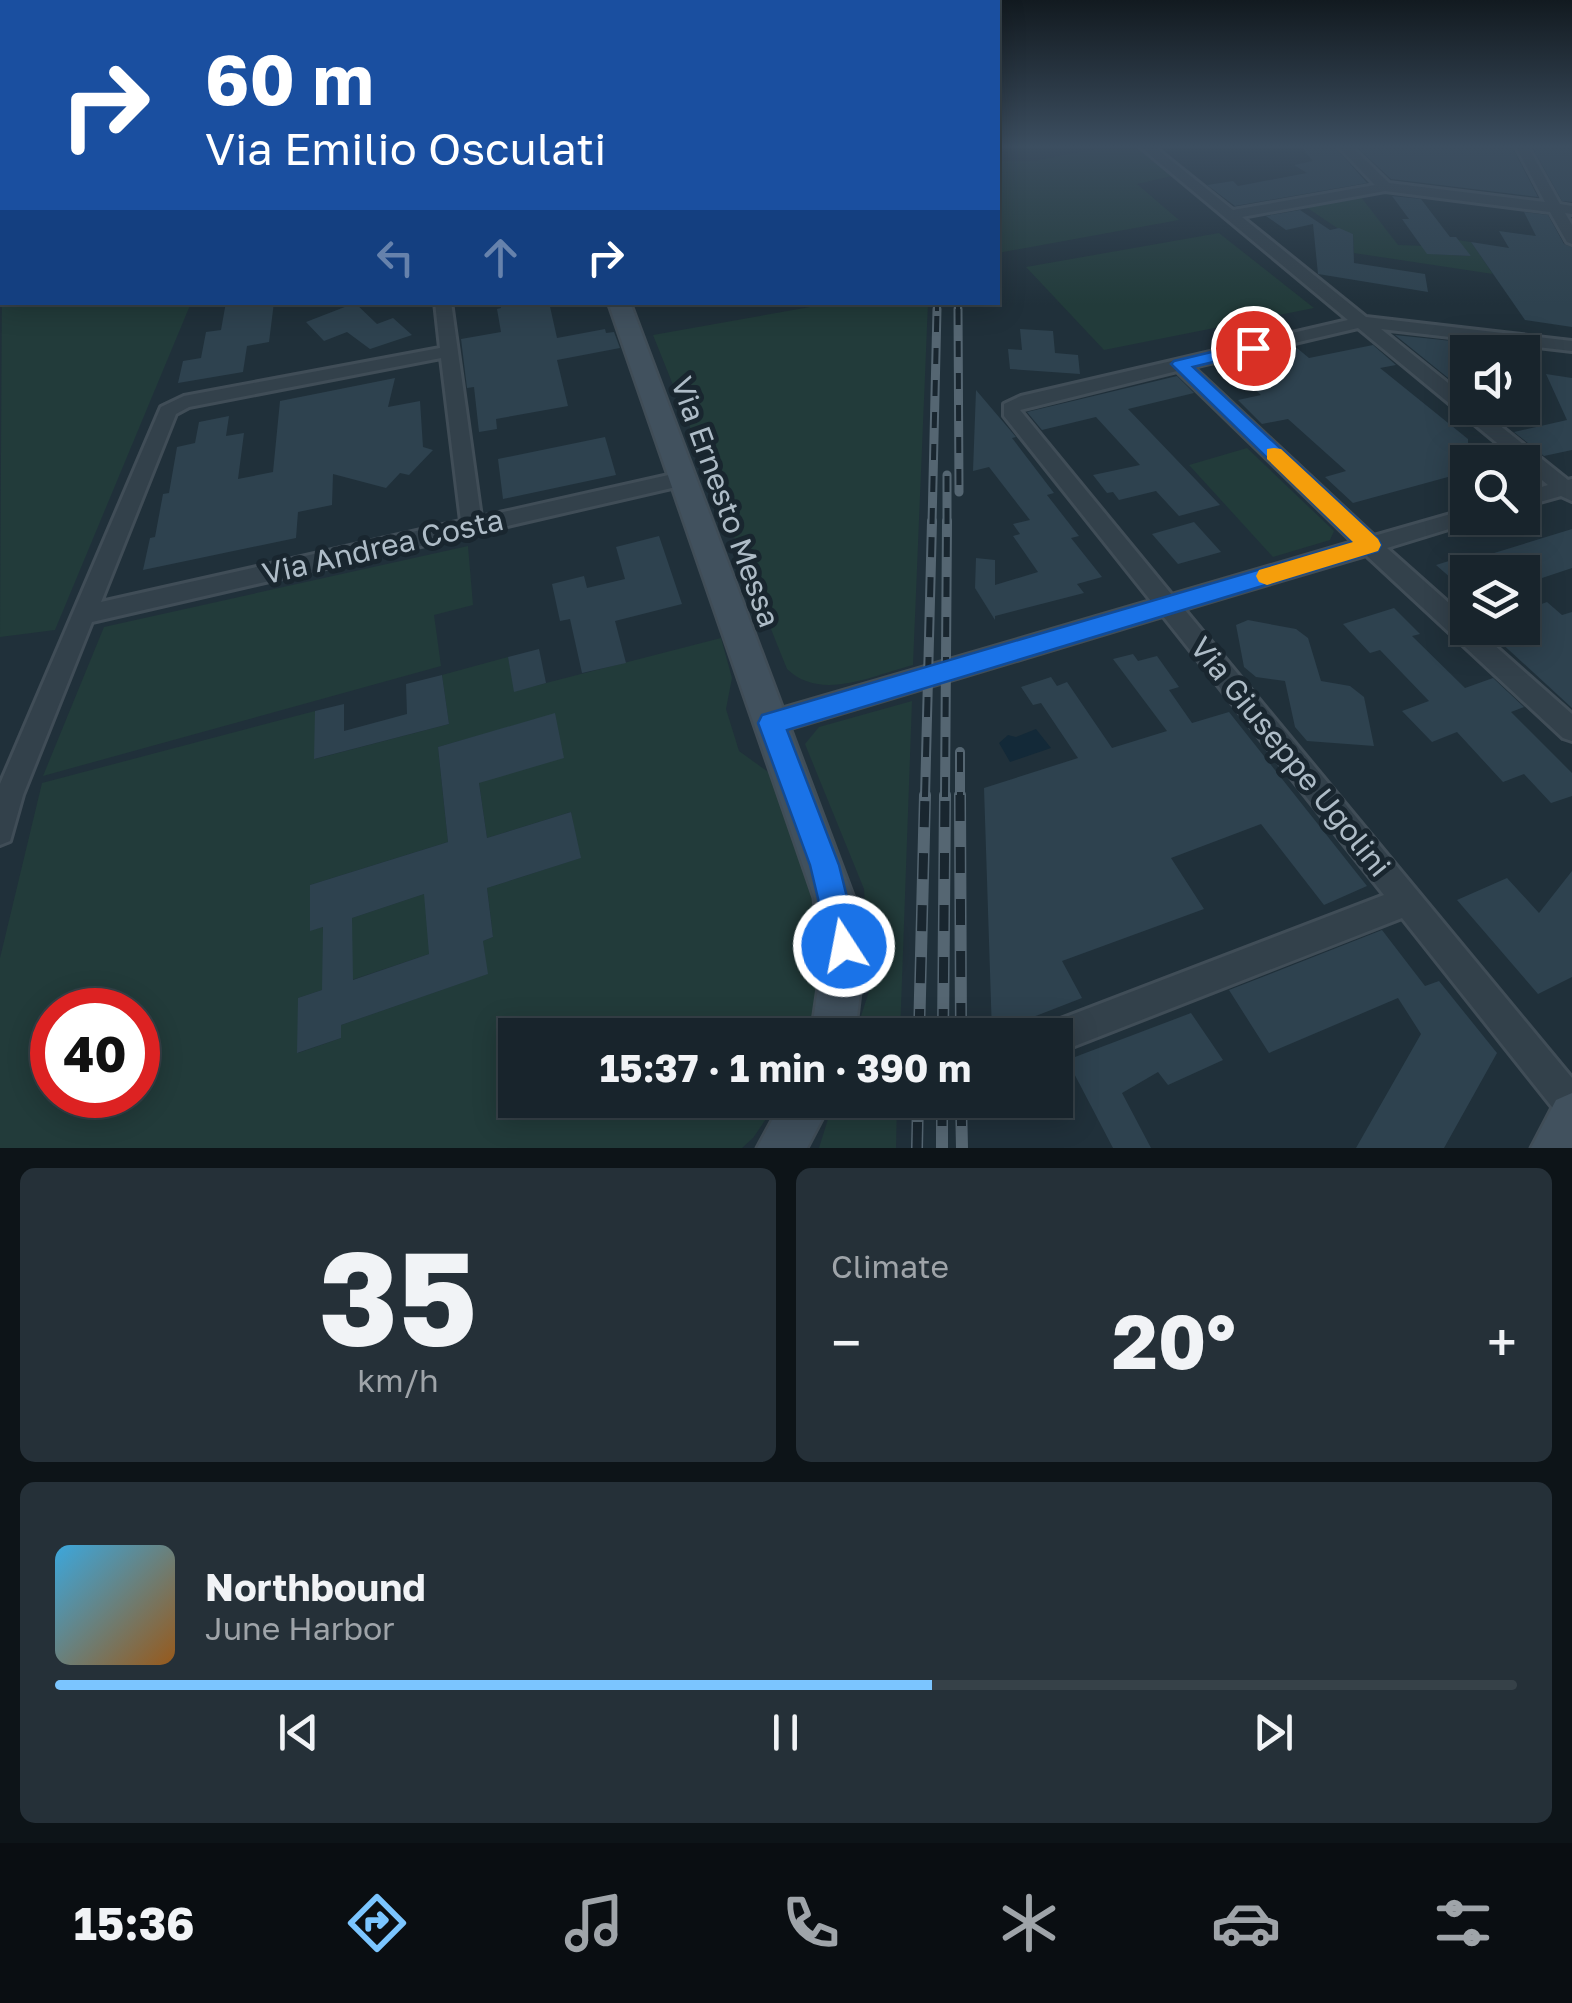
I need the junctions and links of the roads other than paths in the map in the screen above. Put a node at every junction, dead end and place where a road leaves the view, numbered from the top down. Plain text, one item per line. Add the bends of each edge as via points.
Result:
1 (1210, 199) edge
2 (1317, 199) edge
3 (1482, 199) edge
4 (1550, 199) edge
5 (1555, 208) junction
6 (1572, 210) edge
7 (1230, 215) junction
8 (1572, 239) edge
9 (443, 305) edge
10 (620, 305) edge
11 (1362, 322) junction
12 (1572, 346) edge
13 (450, 351) junction
14 (1180, 364) junction
15 (682, 479) junction
16 (1570, 489) edge
17 (1540, 496) edge
18 (1450, 521) edge
19 (472, 527) junction
20 (1370, 545) junction
21 (1168, 606) junction
22 (84, 615) junction
23 (772, 723) junction
24 (1572, 730) edge
25 (0, 832) edge
26 (1406, 901) junction
27 (836, 1018) edge
28 (1073, 1031) edge
29 (1572, 1105) edge
30 (1572, 1116) edge
31 (798, 1118) edge
32 (781, 1148) edge
33 (1556, 1148) edge

1 - 7 street
2 - 7 street
3 - 5 street
4 - 5 street
5 - 6 street
5 - 8 street
7 - 11 street
9 - 13 street
10 - 15 street, Via Ernesto Messa
11 - 12 street
11 - 14 street
11 - 16 street
13 - 19 street
13 - 22 street via 184,402 168,411
14 - 20 street
14 - 21 street, Via Giuseppe Ugolini via 1011,408
15 - 19 street, Via Andrea Costa
15 - 23 street, Via Ernesto Messa
16 - 17 street
18 - 20 street
19 - 22 street, Via Andrea Costa
20 - 21 street
20 - 24 street
21 - 23 street
21 - 26 street, Via Giuseppe Ugolini
22 - 25 street
23 - 27 street, Via Ernesto Messa via 840,924
26 - 28 street
26 - 29 street, Via Giuseppe Ugolini
30 - 33 street
31 - 32 street

